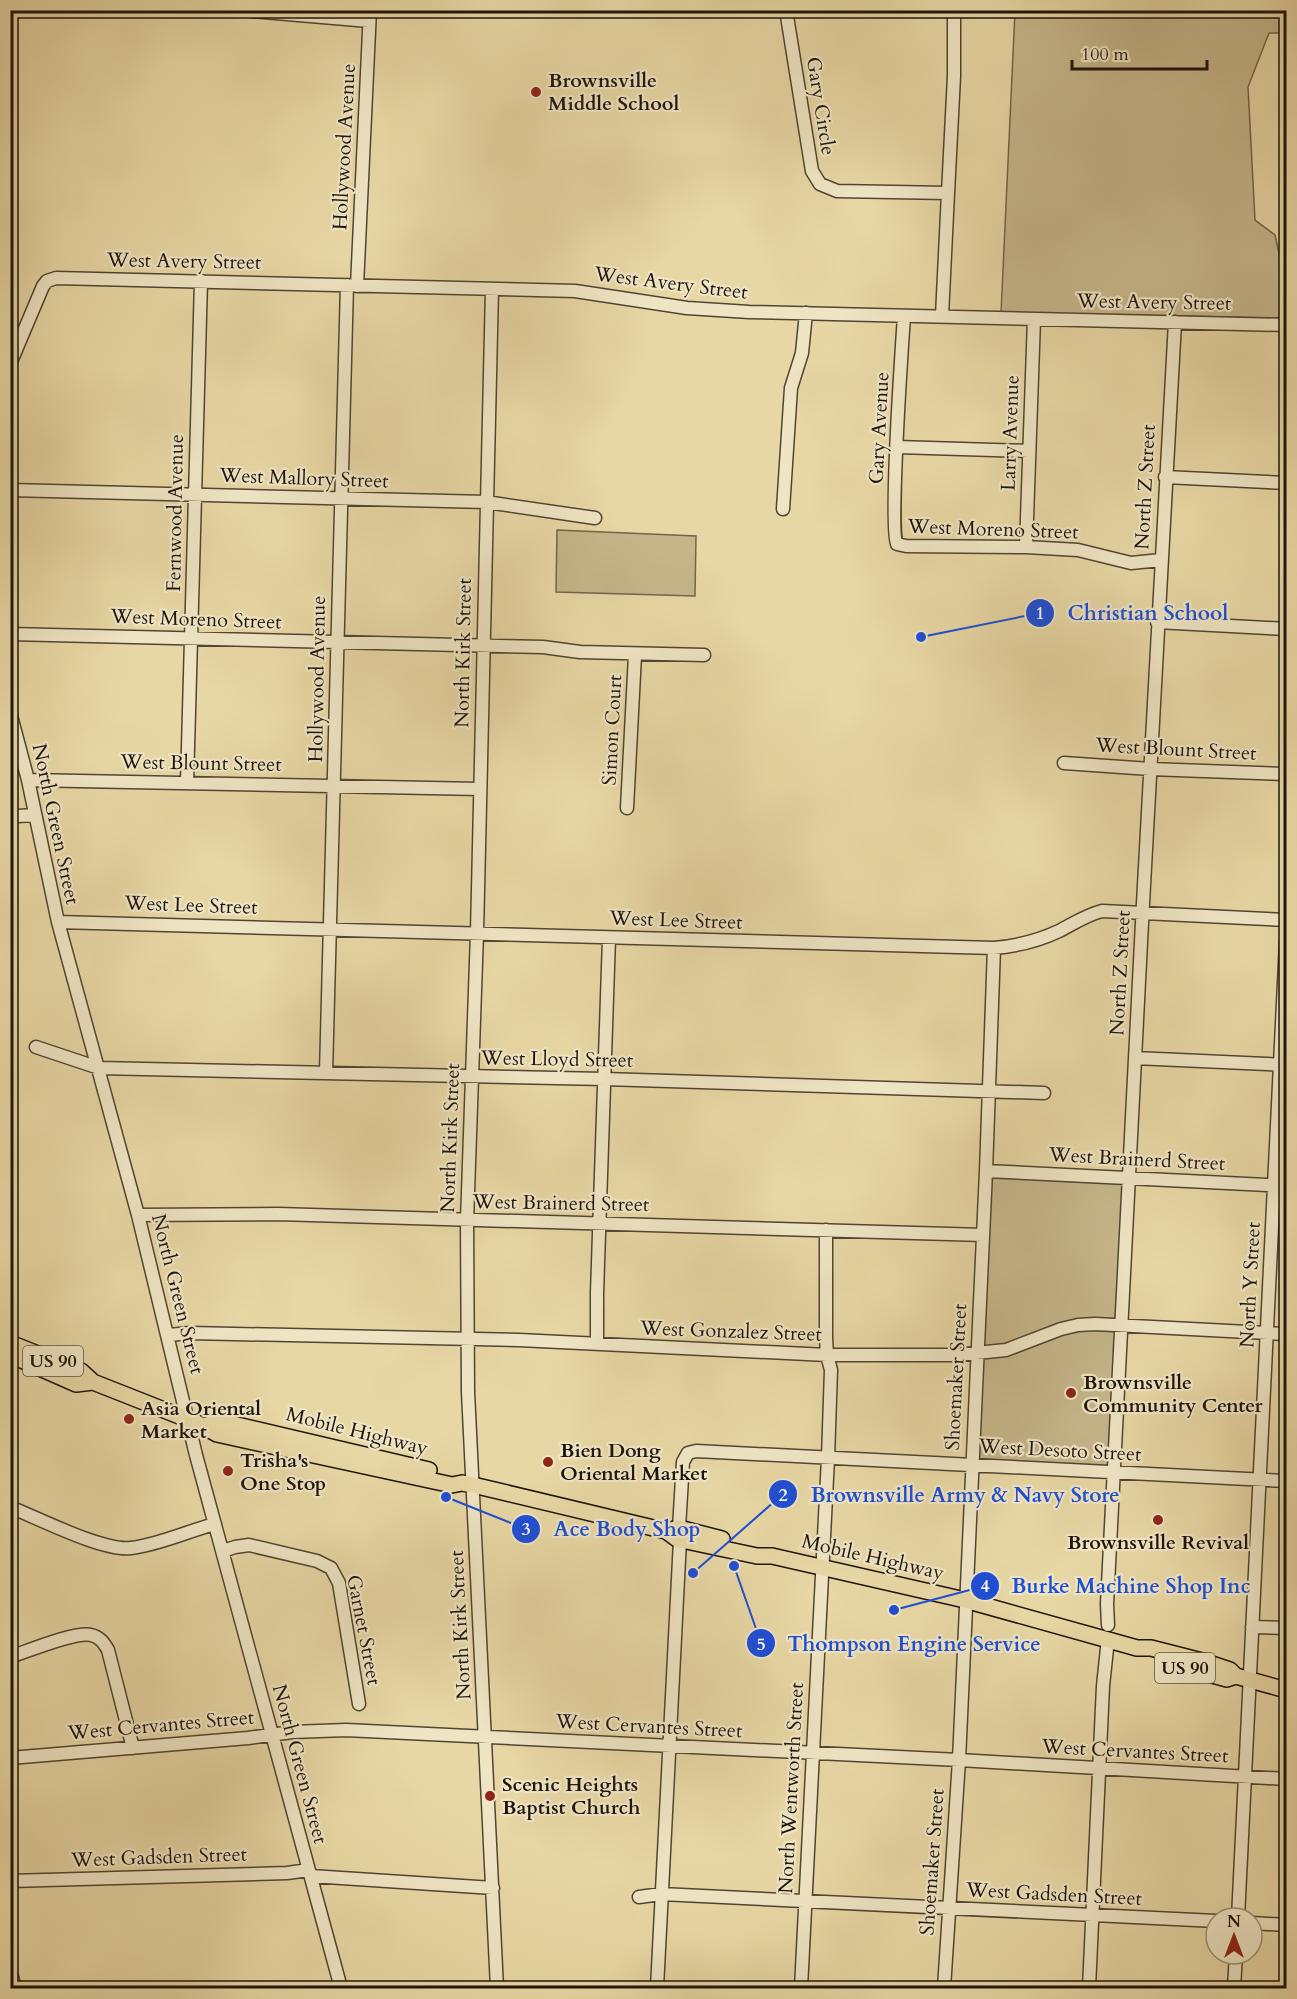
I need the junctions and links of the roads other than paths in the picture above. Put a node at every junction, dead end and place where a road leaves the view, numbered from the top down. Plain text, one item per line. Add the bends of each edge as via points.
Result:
1 (786, 10) edge
2 (954, 10) edge
3 (251, 11) edge
4 (370, 16) edge
5 (948, 193) junction
6 (201, 281) junction
7 (352, 285) junction
8 (492, 288) junction
9 (806, 313) junction
10 (904, 316) junction
11 (942, 316) junction
12 (1034, 319) junction
13 (1174, 322) junction
14 (1287, 325) edge
15 (10, 364) edge
16 (897, 447) junction
17 (1029, 452) junction
18 (1166, 477) junction
19 (1287, 483) edge
20 (10, 490) edge
21 (195, 495) junction
22 (341, 499) junction
23 (486, 502) junction
24 (783, 508) dead end
25 (596, 518) dead end
26 (895, 542) joint
27 (1026, 547) junction
28 (1161, 560) junction
29 (1157, 622) junction
30 (1287, 629) edge
31 (10, 634) edge
32 (191, 638) junction
33 (338, 643) junction
34 (483, 647) junction
35 (635, 655) junction
36 (704, 655) dead end
37 (10, 712) edge
38 (1064, 763) dead end
39 (1150, 769) junction
40 (1287, 774) edge
41 (28, 780) junction
42 (187, 783) junction
43 (334, 786) junction
44 (480, 789) junction
45 (627, 808) dead end
46 (10, 814) edge
47 (35, 815) junction
48 (1142, 912) junction
49 (1287, 920) edge
50 (58, 922) junction
51 (330, 929) junction
52 (477, 933) junction
53 (609, 938) junction
54 (1287, 942) edge
55 (994, 948) junction
56 (36, 1047) dead end
57 (1135, 1058) junction
58 (1283, 1065) edge
59 (99, 1068) junction
60 (326, 1073) junction
61 (471, 1076) junction
62 (604, 1079) junction
63 (990, 1091) junction
64 (1044, 1093) dead end
65 (986, 1171) junction
66 (1129, 1178) junction
67 (1281, 1186) edge
68 (138, 1215) junction
69 (466, 1221) junction
70 (600, 1223) junction
71 (826, 1230) junction
72 (983, 1235) junction
73 (1121, 1326) junction
74 (1268, 1333) junction
75 (1287, 1334) edge
76 (169, 1335) junction
77 (467, 1339) junction
78 (10, 1343) edge
79 (597, 1344) junction
80 (977, 1353) junction
81 (827, 1355) junction
82 (10, 1356) edge
83 (93, 1382) junction
84 (189, 1419) junction
85 (828, 1458) junction
86 (972, 1465) junction
87 (1114, 1472) junction
88 (1260, 1479) junction
89 (1287, 1481) edge
90 (467, 1484) junction
91 (10, 1507) edge
92 (215, 1524) junction
93 (675, 1533) junction
94 (223, 1551) junction
95 (823, 1567) junction
96 (965, 1600) junction
97 (1252, 1627) junction
98 (1287, 1628) edge
99 (1108, 1632) junction
100 (10, 1657) edge
101 (1243, 1678) junction
102 (1287, 1690) edge
103 (359, 1704) dead end
104 (272, 1734) junction
105 (485, 1738) junction
106 (669, 1747) junction
107 (134, 1748) junction
108 (813, 1754) junction
109 (10, 1758) edge
110 (959, 1760) junction
111 (1099, 1768) junction
112 (1245, 1777) junction
113 (1287, 1779) edge
114 (310, 1873) junction
115 (10, 1881) edge
116 (493, 1888) junction
117 (662, 1894) junction
118 (639, 1897) dead end
119 (805, 1901) junction
120 (1239, 1906) edge
121 (949, 1908) junction
122 (1092, 1916) junction
123 (1204, 1921) edge
124 (1264, 1924) edge
125 (1287, 1925) edge
126 (1235, 1966) edge
127 (10, 1970) edge
128 (15, 1989) edge
129 (341, 1989) edge
130 (497, 1989) edge
131 (657, 1989) edge
132 (801, 1989) edge
133 (944, 1989) edge
134 (1089, 1989) edge
135 (1234, 1989) edge

1 - 5 street, Gary Circle via 812,171 820,184 837,191
2 - 5 street
3 - 4 street
4 - 7 street, Hollywood Avenue
5 - 11 street
6 - 7 street, West Avery Street
6 - 15 street, West Avery Street via 52,279 43,286
6 - 21 street, Fernwood Avenue
7 - 8 street, West Avery Street
7 - 22 street, Hollywood Avenue
8 - 9 street, West Avery Street via 575,291 711,310
8 - 23 street, North Kirk Street
9 - 10 street, West Avery Street
9 - 24 street via 802,353 791,388
10 - 11 street, West Avery Street
10 - 16 street, Gary Avenue
11 - 12 street, West Avery Street
12 - 13 street, West Avery Street
12 - 17 street, Larry Avenue
13 - 14 street, West Avery Street
13 - 18 street, North Z Street
16 - 17 street
16 - 26 street, Gary Avenue
17 - 27 street, Larry Avenue
18 - 19 street
18 - 28 street, North Z Street
20 - 21 street, West Mallory Street
21 - 22 street, West Mallory Street
21 - 32 street, Fernwood Avenue
22 - 23 street, West Mallory Street
22 - 33 street, Hollywood Avenue
23 - 25 street, West Mallory Street
23 - 34 street, North Kirk Street
26 - 27 street, West Moreno Street via 906,546
27 - 28 street, West Moreno Street via 1078,550 1131,562
28 - 29 street, North Z Street
29 - 30 street
29 - 39 street, North Z Street
31 - 32 street, West Moreno Street
32 - 33 street, West Moreno Street
32 - 42 street, Fernwood Avenue
33 - 34 street, West Moreno Street
33 - 43 street, Hollywood Avenue
34 - 35 street, West Moreno Street
34 - 44 street, North Kirk Street
35 - 36 street, West Moreno Street
35 - 45 street, Simon Court
37 - 41 street, North Green Street
38 - 39 street, West Blount Street
39 - 40 street, West Blount Street
39 - 48 street, North Z Street
41 - 42 street, West Blount Street
41 - 47 street, North Green Street
42 - 43 street, West Blount Street
43 - 44 street, West Blount Street
43 - 51 street, Hollywood Avenue
44 - 52 street, North Kirk Street
46 - 47 street
47 - 50 street, North Green Street
48 - 49 street, West Lee Street
48 - 55 street, West Lee Street via 1093,913 1037,940
48 - 57 street, North Z Street
50 - 51 street, West Lee Street
50 - 59 street, North Green Street
51 - 52 street, West Lee Street
51 - 60 street, Hollywood Avenue
52 - 53 street, West Lee Street
52 - 61 street, North Kirk Street
53 - 55 street, West Lee Street
53 - 62 street
54 - 58 street, North Y Street
55 - 63 street, Shoemaker Street
56 - 59 street, West Lloyd Street
57 - 58 street
57 - 66 street, North Z Street
58 - 67 street, North Y Street
59 - 60 street, West Lloyd Street
59 - 68 street, North Green Street
60 - 61 street, West Lloyd Street
61 - 62 street, West Lloyd Street
61 - 69 street, North Kirk Street
62 - 63 street, West Lloyd Street
62 - 70 street
63 - 64 street, West Lloyd Street
63 - 65 street, Shoemaker Street
65 - 66 street, West Brainerd Street
65 - 72 street, Shoemaker Street
66 - 67 street, West Brainerd Street
66 - 73 street, North Z Street
67 - 74 street, North Y Street
68 - 69 street, West Brainerd Street via 278,1214
68 - 76 street, North Green Street
69 - 70 street, West Brainerd Street
69 - 77 street, North Kirk Street
70 - 71 street, West Brainerd Street
70 - 79 street
71 - 72 street, West Brainerd Street
71 - 81 street, North Wentworth Street
72 - 80 street, Shoemaker Street
73 - 74 street, West Gonzalez Street
73 - 80 street, West Gonzalez Street via 1072,1326 1006,1350
73 - 87 street, North Z Street
74 - 75 street, West Gonzalez Street
74 - 88 street, North Y Street
76 - 77 street, West Gonzalez Street
76 - 84 street, North Green Street
77 - 79 street, West Gonzalez Street
77 - 90 street, North Kirk Street
78 - 83 main road, Mobile Highway / US 90 via 81,1371
79 - 81 street, West Gonzalez Street
80 - 81 street, West Gonzalez Street
80 - 86 street, Shoemaker Street
81 - 85 street, North Wentworth Street via 831,1370
82 - 83 main road, Mobile Highway / US 90 via 76,1384
83 - 84 main road, Mobile Highway / US 90
84 - 90 main road, Mobile Highway / US 90 via 204,1426 220,1421 370,1455
84 - 92 street, North Green Street
85 - 86 street, West Desoto Street
85 - 93 street, West Desoto Street via 696,1451 688,1454 683,1462
85 - 95 street, North Wentworth Street
86 - 87 street, West Desoto Street
86 - 96 street, Shoemaker Street
87 - 88 street, West Desoto Street
87 - 99 street, North Z Street
88 - 89 street, West Desoto Street
88 - 97 street, North Y Street
90 - 93 main road, Mobile Highway / US 90
90 - 105 street, North Kirk Street
91 - 92 street via 117,1549 139,1547
92 - 94 street, North Green Street
93 - 95 main road, Mobile Highway / US 90 via 759,1548 772,1556
93 - 106 street
94 - 103 street, Garnet Street via 249,1545 331,1568 339,1583
94 - 104 street, North Green Street
95 - 96 main road, Mobile Highway / US 90
95 - 108 street, North Wentworth Street
96 - 99 main road, Mobile Highway / US 90
96 - 110 street, Shoemaker Street
97 - 98 street
97 - 101 street, North Y Street
99 - 101 main road, Mobile Highway / US 90 via 1137,1648 1206,1662
99 - 111 street, North Z Street
100 - 107 street via 82,1634 100,1639 108,1650
101 - 102 main road, Mobile Highway / US 90
101 - 112 street, North Y Street
104 - 105 street, West Cervantes Street via 346,1730
104 - 107 street, West Cervantes Street
104 - 114 street, North Green Street
105 - 106 street, West Cervantes Street
105 - 116 street, North Kirk Street
106 - 108 street, West Cervantes Street
106 - 117 street
107 - 109 street, West Cervantes Street
108 - 110 street, West Cervantes Street
108 - 119 street, North Wentworth Street
110 - 111 street, West Cervantes Street
110 - 121 street, Shoemaker Street
111 - 112 street, West Cervantes Street
111 - 122 street, North Z Street
112 - 113 street, West Cervantes Street
112 - 120 street, North Y Street
114 - 115 street, West Gadsden Street
114 - 116 street, West Gadsden Street
114 - 129 street, North Green Street
116 - 130 street, North Kirk Street
117 - 118 street, West Gadsden Street
117 - 119 street, West Gadsden Street
117 - 131 street
119 - 121 street, West Gadsden Street
119 - 132 street, North Wentworth Street
121 - 122 street, West Gadsden Street
121 - 133 street, Shoemaker Street
122 - 123 street, West Gadsden Street
122 - 134 street, North Z Street
124 - 125 street
126 - 135 street
127 - 128 street

